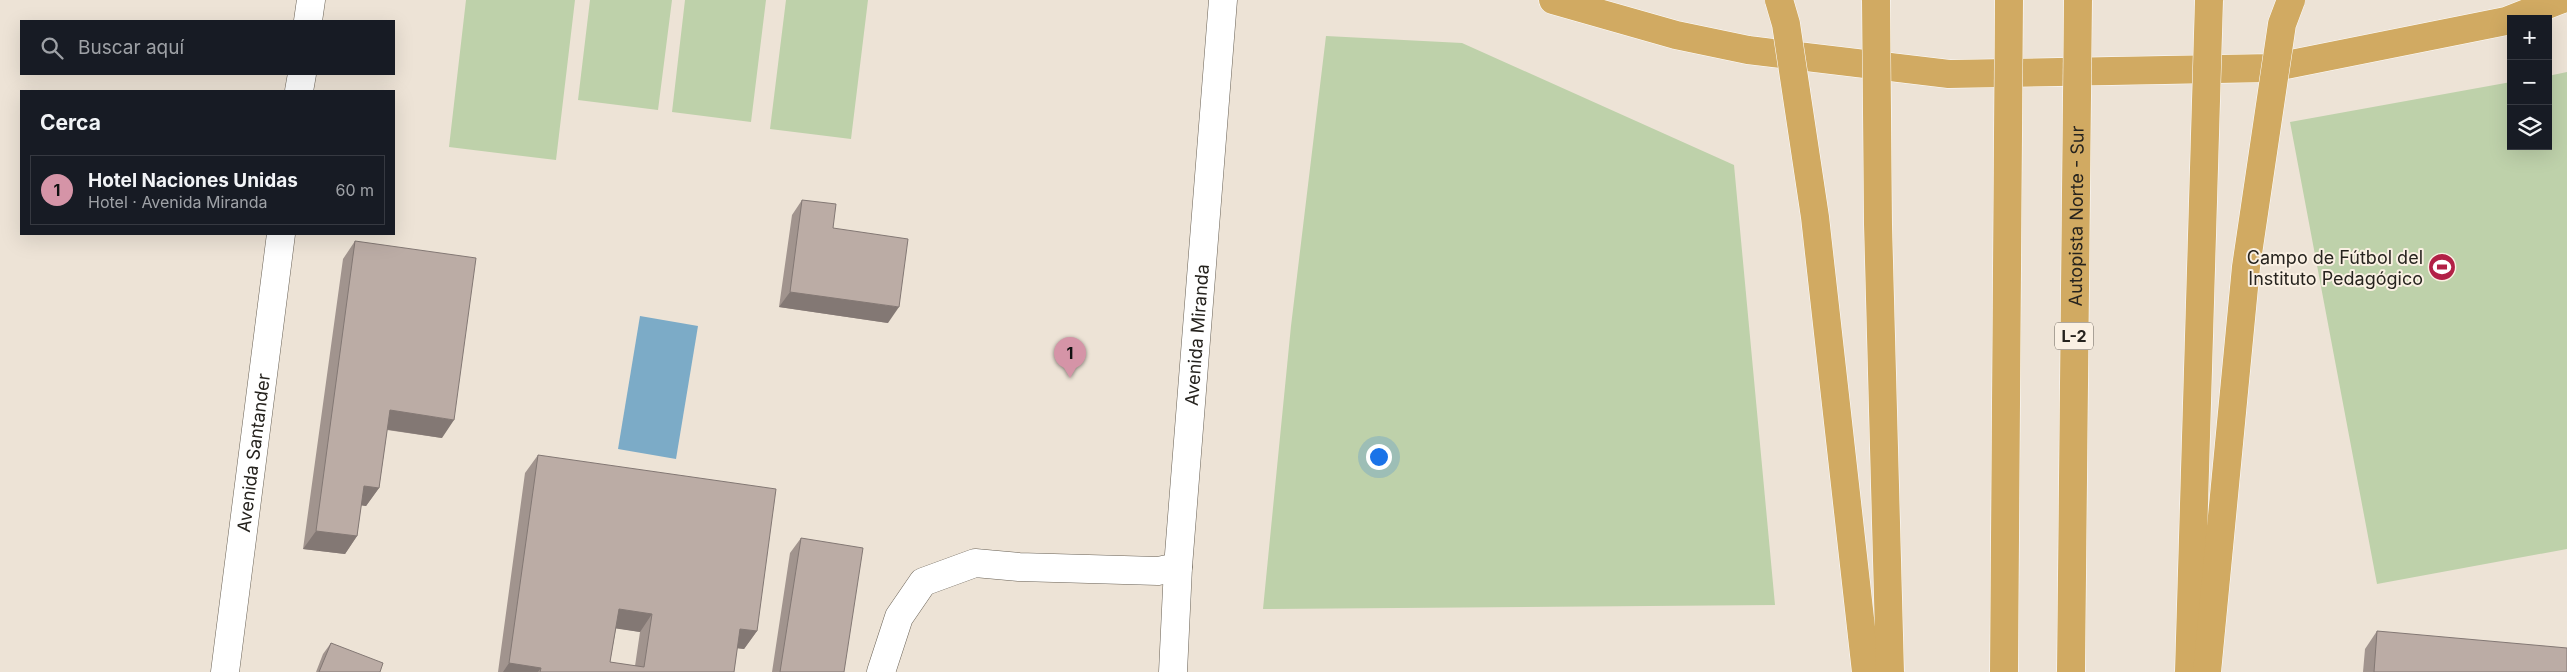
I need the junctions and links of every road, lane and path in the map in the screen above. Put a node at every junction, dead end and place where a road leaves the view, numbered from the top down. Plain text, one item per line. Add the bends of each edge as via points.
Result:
1 (311, 0) edge
2 (1223, 0) edge
3 (1553, 0) edge
4 (1779, 0) edge
5 (1876, 0) edge
6 (2008, 0) edge
7 (2078, 0) edge
8 (2209, 0) edge
9 (2291, 0) edge
10 (2560, 0) edge
11 (308, 20) edge
12 (302, 75) edge
13 (299, 90) edge
14 (281, 235) edge
15 (1178, 567) junction
16 (225, 672) edge
17 (881, 672) edge
18 (1173, 672) edge
19 (1866, 672) edge
20 (1890, 672) edge
21 (2004, 672) edge
22 (2071, 672) edge
23 (2189, 672) edge
24 (2207, 672) edge

1 - 11 street
2 - 15 street, Avenida Miranda
3 - 10 highway, bridge via 1676,35 1748,50 1949,74 2271,68 2506,20
4 - 19 highway, bridge via 1786,24 1815,217
5 - 20 highway, bridge via 1878,224
6 - 21 highway, bridge
7 - 22 highway, Autopista Norte - Sur / L-2, bridge
8 - 23 highway, bridge
9 - 24 highway, bridge via 2282,24 2246,267
12 - 13 street
14 - 16 street, Avenida Santander
15 - 17 street via 1158,571 975,563 923,582 899,617
15 - 18 street, Avenida Miranda

